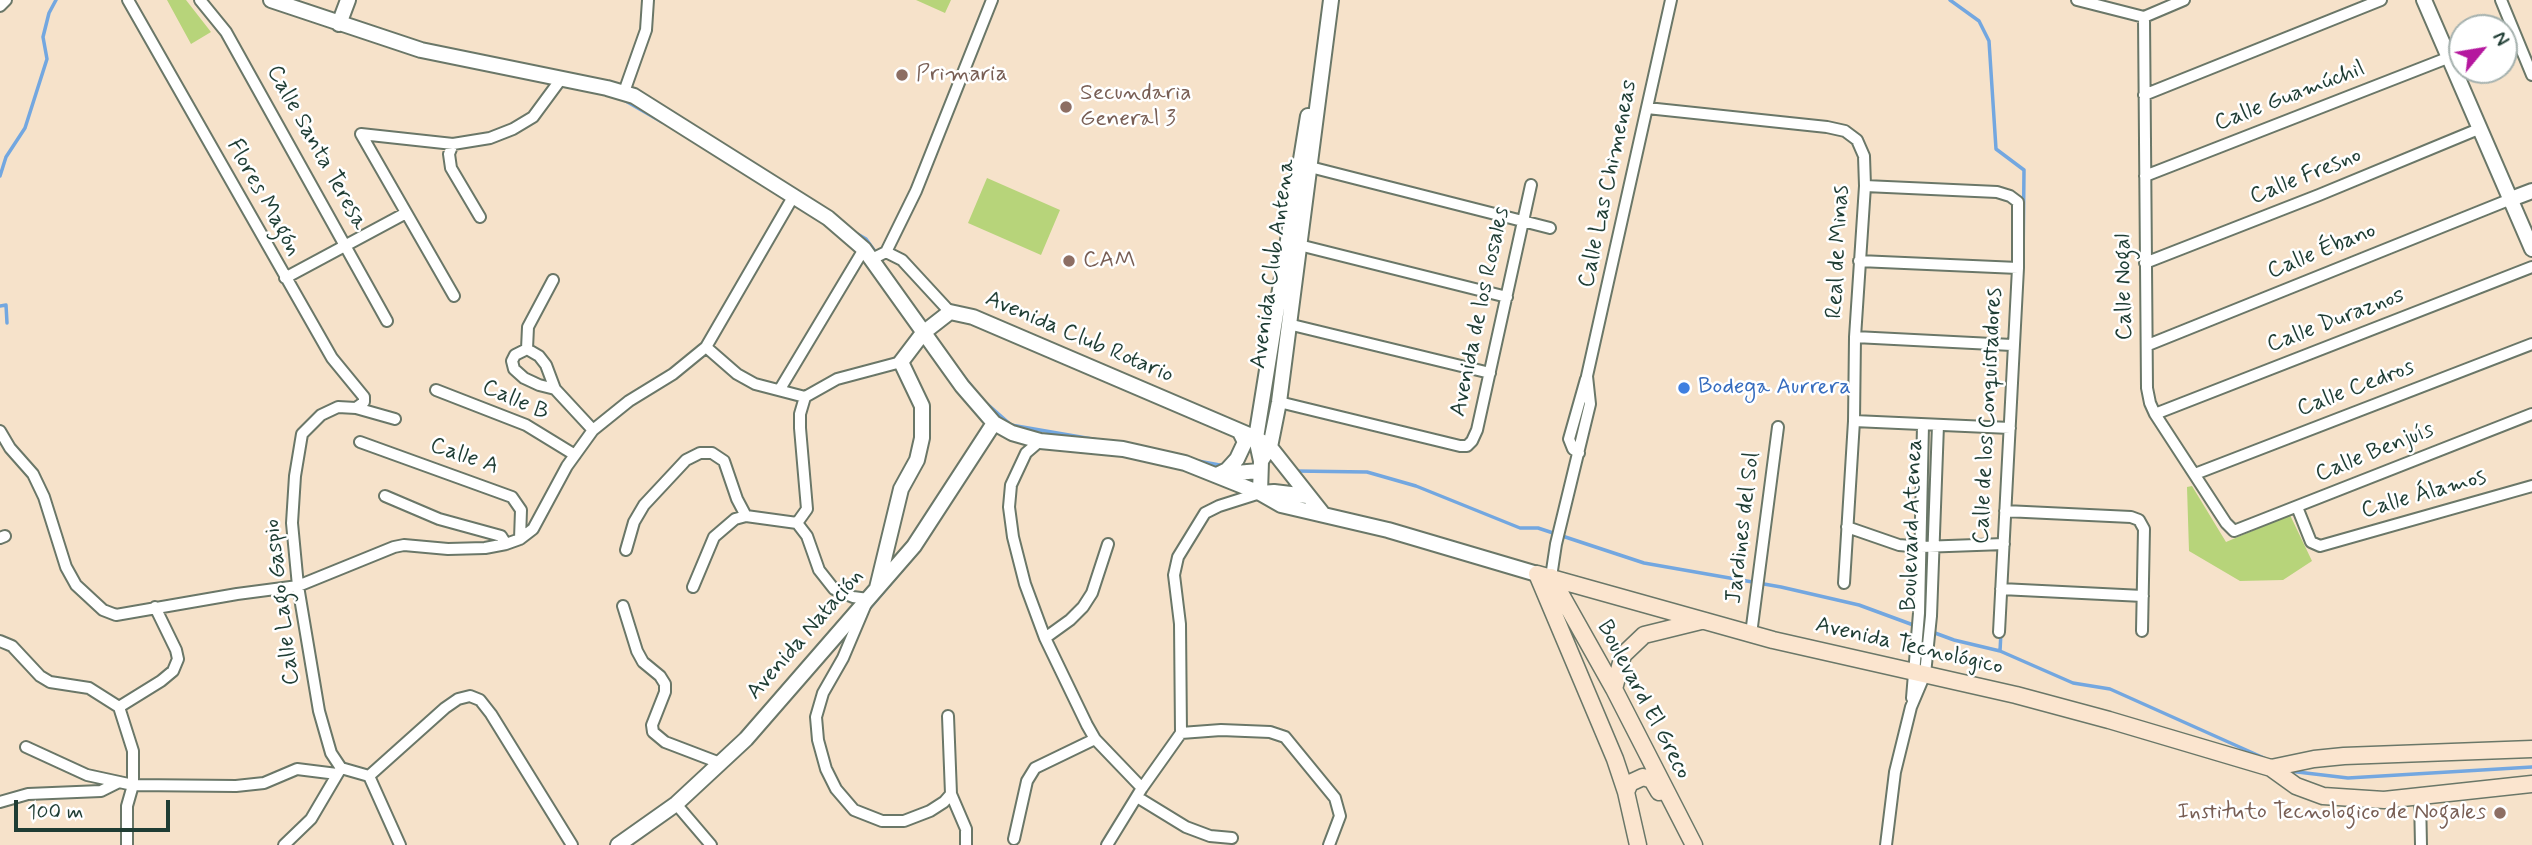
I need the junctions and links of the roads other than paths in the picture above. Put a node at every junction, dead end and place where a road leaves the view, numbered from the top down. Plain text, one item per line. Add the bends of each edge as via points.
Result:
1 (6, 0) edge
2 (128, 0) edge
3 (201, 0) edge
4 (271, 0) edge
5 (348, 0) edge
6 (648, 0) edge
7 (992, 0) edge
8 (1324, 0) edge
9 (1331, 0) edge
10 (1671, 0) edge
11 (2077, 0) edge
12 (2184, 0) edge
13 (2381, 0) edge
14 (2424, 0) edge
15 (2501, 0) edge
16 (0, 6) edge
17 (2144, 17) junction
18 (339, 24) junction
19 (2448, 53) edge
20 (2527, 56) edge
21 (2448, 58) edge
22 (2532, 75) edge
23 (561, 79) junction
24 (2462, 84) edge
25 (624, 92) junction
26 (2144, 95) junction
27 (1647, 108) junction
28 (2481, 128) junction
29 (453, 144) junction
30 (1311, 167) junction
31 (2145, 176) junction
32 (1531, 185) dead end
33 (1865, 186) junction
34 (2532, 191) edge
35 (793, 197) junction
36 (2511, 199) junction
37 (406, 213) junction
38 (480, 217) dead end
39 (1523, 222) junction
40 (1550, 228) dead end
41 (1299, 245) junction
42 (346, 246) junction
43 (2532, 249) edge
44 (886, 252) junction
45 (868, 254) junction
46 (1859, 261) junction
47 (2146, 263) junction
48 (2532, 267) edge
49 (2018, 268) junction
50 (285, 278) junction
51 (553, 280) dead end
52 (454, 296) dead end
53 (1507, 297) junction
54 (950, 312) junction
55 (387, 321) dead end
56 (1288, 324) junction
57 (923, 333) junction
58 (1855, 337) junction
59 (2532, 344) edge
60 (2012, 345) junction
61 (2148, 345) junction
62 (706, 347) junction
63 (527, 349) junction
64 (901, 362) junction
65 (1490, 373) junction
66 (555, 389) junction
67 (780, 389) junction
68 (436, 390) dead end
69 (805, 397) junction
70 (1279, 402) junction
71 (356, 408) junction
72 (2155, 414) junction
73 (2532, 414) edge
74 (395, 419) dead end
75 (1854, 421) junction
76 (994, 423) junction
77 (1923, 425) junction
78 (1938, 425) junction
79 (1778, 427) dead end
80 (2010, 428) junction
81 (593, 430) junction
82 (0, 431) edge
83 (1240, 432) junction
84 (1256, 438) junction
85 (1040, 441) junction
86 (360, 442) dead end
87 (1270, 447) junction
88 (575, 455) junction
89 (1260, 466) junction
90 (1222, 472) junction
91 (2195, 474) junction
92 (2532, 486) edge
93 (1260, 494) junction
94 (385, 496) dead end
95 (1307, 496) junction
96 (2297, 507) junction
97 (2005, 511) junction
98 (1323, 514) junction
99 (746, 516) junction
100 (797, 523) junction
101 (1847, 527) junction
102 (2234, 531) joint
103 (520, 539) junction
104 (506, 544) junction
105 (1108, 544) dead end
106 (2004, 544) junction
107 (1921, 547) junction
108 (1934, 547) junction
109 (626, 551) dead end
110 (1544, 575) junction
111 (1844, 583) dead end
112 (298, 586) junction
113 (693, 587) dead end
114 (2001, 589) junction
115 (873, 593) junction
116 (2143, 596) junction
117 (623, 606) dead end
118 (155, 607) junction
119 (1704, 620) junction
120 (2142, 631) dead end
121 (1999, 632) dead end
122 (1751, 634) junction
123 (1045, 638) junction
124 (0, 641) edge
125 (1919, 673) junction
126 (1616, 694) junction
127 (119, 707) junction
128 (1594, 708) junction
129 (948, 716) dead end
130 (1181, 733) junction
131 (1095, 739) junction
132 (26, 747) dead end
133 (2532, 749) edge
134 (2314, 759) junction
135 (720, 763) junction
136 (2271, 768) junction
137 (339, 771) junction
138 (369, 776) junction
139 (119, 782) junction
140 (2532, 784) edge
141 (133, 785) junction
142 (1626, 792) junction
143 (1140, 793) junction
144 (951, 794) junction
145 (2323, 796) junction
146 (2420, 797) junction
147 (0, 802) edge
148 (676, 804) junction
149 (1679, 817) junction
150 (1232, 838) dead end
151 (1014, 839) dead end
152 (1109, 844) edge
153 (127, 845) edge
154 (284, 845) edge
155 (400, 845) edge
156 (572, 845) edge
157 (618, 845) edge
158 (711, 845) edge
159 (966, 845) edge
160 (1329, 845) edge
161 (1638, 845) edge
162 (1694, 845) edge
163 (1886, 845) edge
164 (2421, 845) edge

1 - 16 street
2 - 50 street, Flores Magón
3 - 42 street, Calle Santa Teresa via 226,32
4 - 18 street
5 - 18 street
6 - 25 street via 646,30
7 - 44 street via 916,191
8 - 84 street, Avenida Club Antena
9 - 30 street, Avenida Club Antena
10 - 27 street, Calle Las Chimeneas
11 - 17 street
12 - 17 street
13 - 26 street
14 - 19 street
15 - 20 street
17 - 26 street, Calle Nogal
18 - 23 street via 450,57
20 - 22 street
21 - 31 street, Calle Guamúchil
23 - 25 street
23 - 29 street via 533,117 490,138
24 - 28 street
25 - 35 street
26 - 31 street, Calle Nogal
27 - 33 street, Real de Minas via 1845,131 1857,140 1864,156
27 - 110 street, Calle Las Chimeneas via 1587,376 1590,404 1556,544
28 - 36 street
28 - 47 street, Calle Fresno
29 - 37 street via 361,134
29 - 38 street via 451,168
30 - 39 street
30 - 41 street, Avenida Club Antena
31 - 47 street, Calle Nogal
32 - 39 street, Avenida de los Rosales
33 - 46 street, Real de Minas
33 - 49 street, Calle de los Conquistadores via 2010,196 2018,202
34 - 36 street
35 - 45 street via 828,218
35 - 62 street
36 - 43 street
36 - 61 street, Calle Ébano
37 - 42 street
37 - 52 street
39 - 40 street
39 - 53 street, Avenida de los Rosales
41 - 53 street
41 - 56 street, Avenida Club Antena
42 - 50 street
42 - 55 street, Calle Santa Teresa
44 - 45 street
44 - 54 street, Avenida Club Rotario via 902,260
45 - 57 street
45 - 67 street
46 - 49 street
46 - 58 street, Real de Minas
47 - 61 street, Calle Nogal
48 - 72 street, Calle Duraznos
49 - 60 street, Calle de los Conquistadores
50 - 71 street, Flores Magón via 332,358 364,397
51 - 63 street via 528,327
53 - 65 street, Avenida de los Rosales
54 - 57 street
54 - 83 street, Avenida Club Rotario via 973,317
56 - 65 street
56 - 70 street, Avenida Club Antena
57 - 64 street
57 - 76 street
58 - 60 street
58 - 75 street, Real de Minas
59 - 91 street, Calle Cedros
60 - 80 street, Calle de los Conquistadores
61 - 72 street, Calle Nogal via 2147,388
62 - 67 street via 737,374 755,384
62 - 81 street
63 - 66 street via 546,365
63 - 66 street via 515,355 514,369 524,379
64 - 69 street via 837,379
64 - 115 street via 922,406 922,438 917,460 901,489
65 - 70 street, Avenida de los Rosales via 1477,430 1467,446
66 - 81 street
67 - 69 street
68 - 88 street, Calle B via 526,425
69 - 100 street via 800,428 807,509
70 - 87 street, Avenida Club Antena
71 - 74 street, Calle Lago Gaspio
71 - 112 street, Calle Lago Gaspio via 338,407 321,415 302,434 292,523
72 - 91 street, Calle Nogal
73 - 96 street, Calle Benjuís
75 - 77 street
75 - 101 street, Real de Minas
76 - 85 street
76 - 115 street, Avenida Natación via 914,546
77 - 78 street
77 - 107 street, Boulevard Atenea
78 - 80 street
78 - 108 street, Boulevard Atenea
79 - 122 street, Jardines del Sol
80 - 97 street, Calle de los Conquistadores
81 - 88 street
82 - 118 street via 33,474 76,585 103,610 116,615
83 - 84 street, Avenida Club Rotario
83 - 90 street via 1243,448
84 - 87 street, Avenida Club Rotario
84 - 89 street, Avenida Club Antena
85 - 90 street via 1153,454
85 - 123 street via 1018,466 1009,507 1025,584
86 - 103 street, Calle A via 512,497 521,510
87 - 89 street
87 - 95 street
88 - 103 street via 533,529
89 - 90 street
89 - 93 street, Avenida Club Antena
90 - 93 street
91 - 102 street, Calle Nogal
92 - 96 street, Calle Álamos via 2320,546 2311,542
93 - 95 street
93 - 98 street via 1281,505
93 - 130 street via 1205,513 1175,564
94 - 104 street via 439,519 501,536
95 - 98 street
96 - 102 street, Calle Benjuís
97 - 106 street, Calle de los Conquistadores
97 - 116 street via 2136,518 2144,528
98 - 110 street
99 - 100 street
99 - 109 street via 724,460 700,453 686,460 644,505
99 - 113 street via 714,537
100 - 115 street via 807,536 819,570 834,589 853,597
101 - 107 street via 1892,543
101 - 111 street, Real de Minas
103 - 104 street
104 - 112 street via 448,549 404,545
105 - 123 street via 1083,607
106 - 108 street
106 - 114 street, Calle de los Conquistadores
107 - 108 street
107 - 125 street, Boulevard Atenea
108 - 125 street, Boulevard Atenea via 1930,636
110 - 119 main road, Avenida Tecnológico
110 - 126 main road, Boulevard El Greco
110 - 128 main road, Boulevard El Greco
112 - 118 street
112 - 137 street, Calle Lago Gaspio via 311,675
114 - 116 street
114 - 121 street, Calle de los Conquistadores
115 - 135 street, Avenida Natación
115 - 144 street via 823,693 816,717 826,769 849,807 882,821 904,821 930,811
116 - 120 street
117 - 135 street via 637,651 665,684 653,732 665,742
118 - 127 street via 178,659 161,681
119 - 122 main road, Avenida Tecnológico
119 - 126 main road via 1644,635 1623,655
122 - 125 main road, Avenida Tecnológico
123 - 131 street
124 - 127 street via 12,646 50,682 89,688
125 - 136 main road, Avenida Tecnológico via 2029,699
125 - 163 street, Boulevard Atenea via 1895,772
126 - 128 main road
126 - 149 main road, Boulevard El Greco
127 - 141 street via 133,751
128 - 142 main road, Boulevard El Greco
129 - 144 street
130 - 143 street
130 - 160 street via 1277,733 1292,743 1335,798 1340,816
131 - 143 street
131 - 151 street via 1034,768
132 - 139 street via 87,775
133 - 134 main road, Avenida Tecnológico
134 - 136 main road, Avenida Tecnológico
134 - 145 main road via 2308,774
135 - 148 street, Avenida Natación
136 - 145 main road, Avenida Tecnológico via 2296,786
137 - 138 street
137 - 141 street via 297,769 264,783 236,786
137 - 154 street via 311,819
138 - 155 street
138 - 156 street via 445,708 470,696 491,714
139 - 141 street
139 - 147 street via 102,791 28,794
140 - 146 main road, Avenida Tecnológico
141 - 153 street via 127,806
142 - 149 main road via 1634,780 1648,778
142 - 161 main road, Boulevard El Greco
143 - 150 street via 1186,827
143 - 152 street
144 - 159 street via 966,829
145 - 146 main road, Avenida Tecnológico
146 - 164 street
148 - 157 street, Avenida Natación
148 - 158 street
149 - 162 main road, Boulevard El Greco

